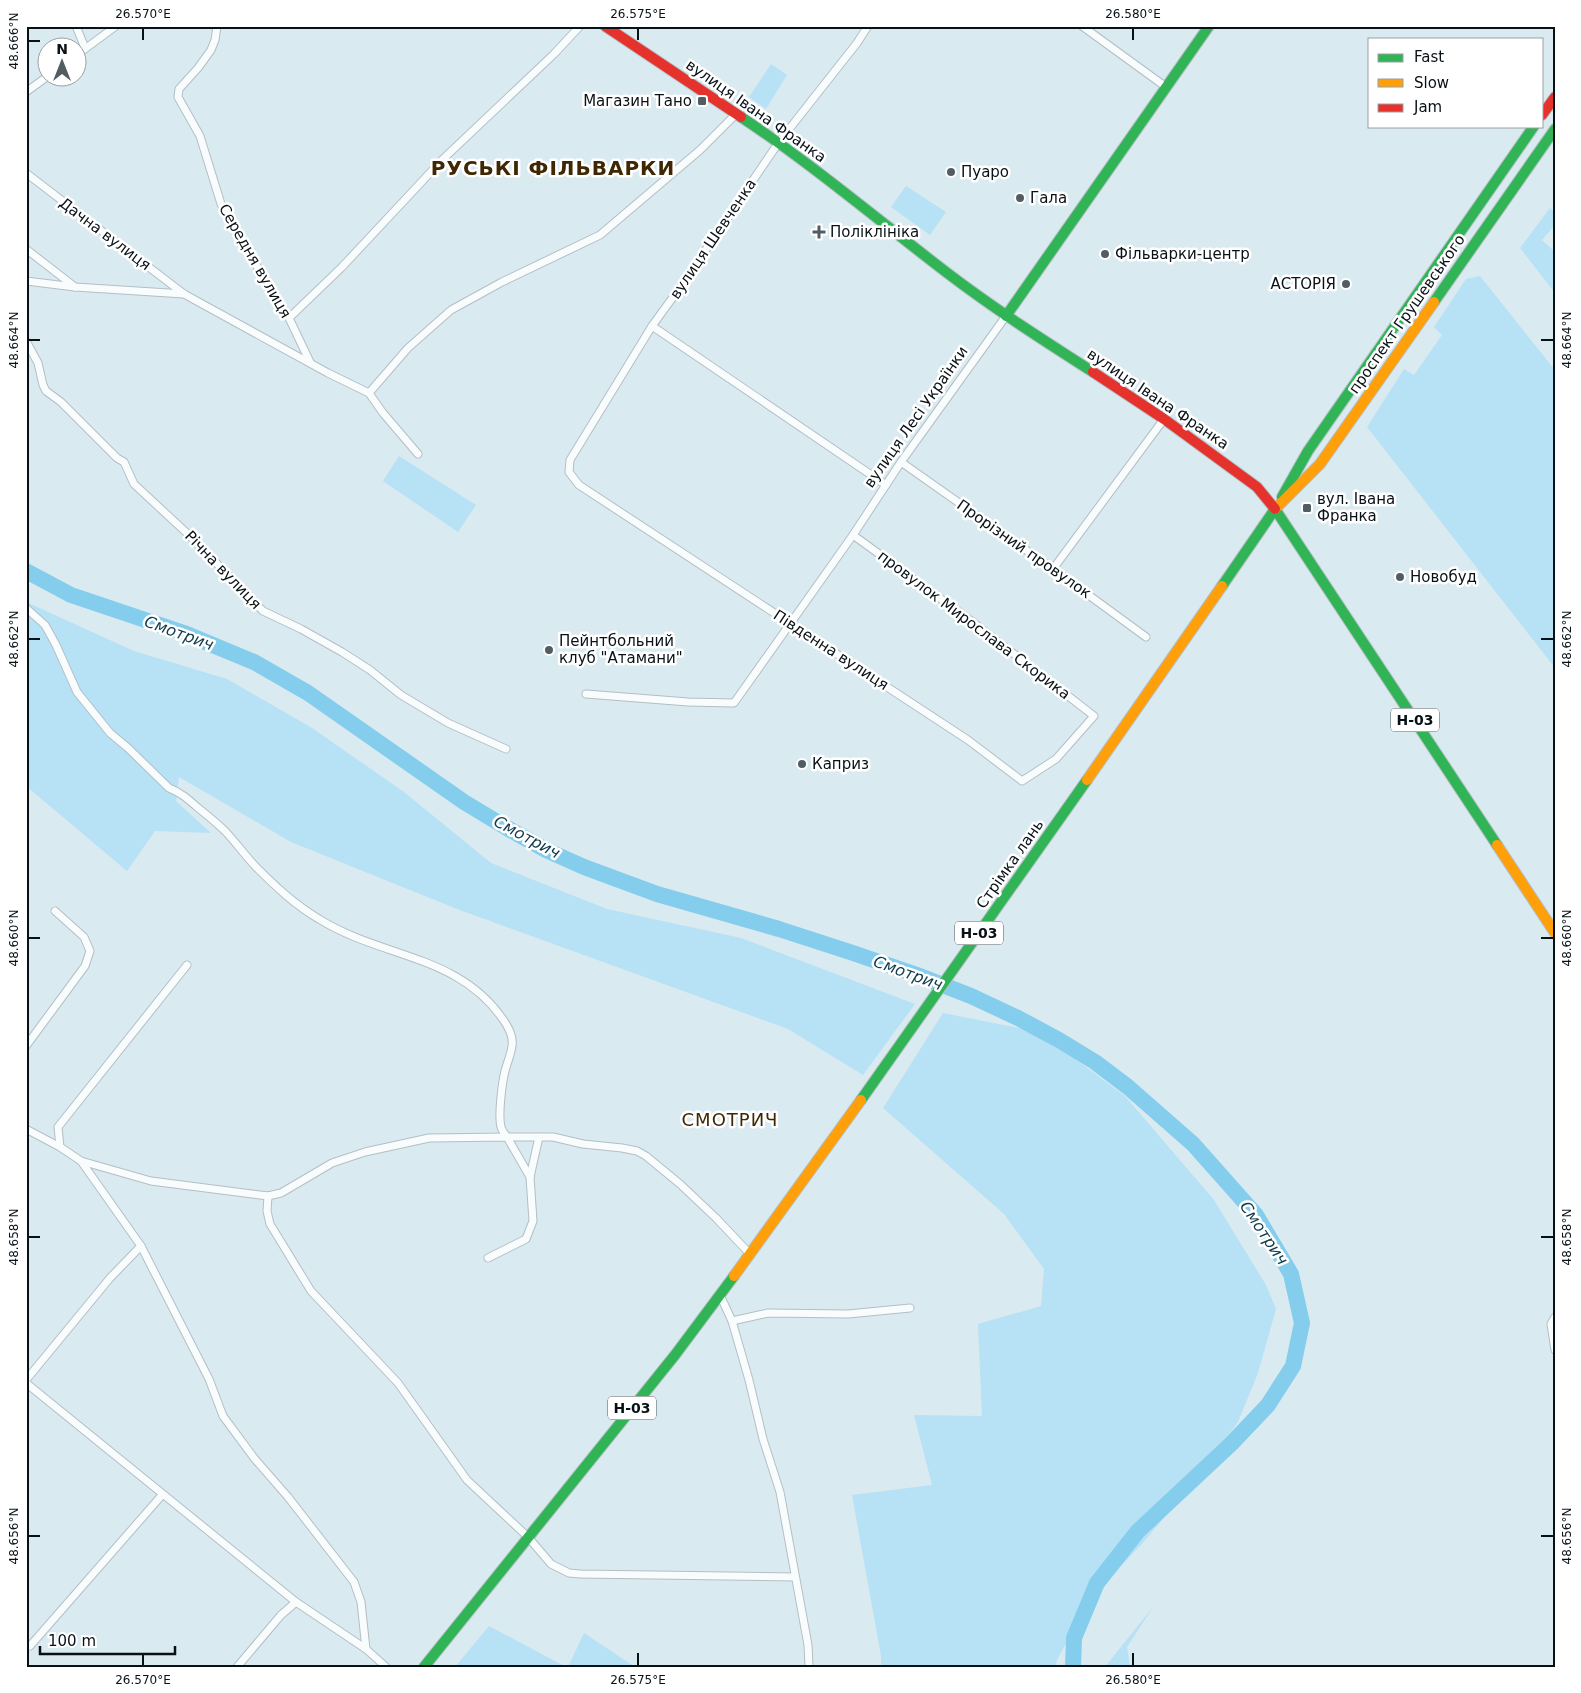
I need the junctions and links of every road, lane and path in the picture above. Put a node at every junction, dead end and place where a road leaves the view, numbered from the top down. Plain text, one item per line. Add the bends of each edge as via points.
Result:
1 (76, 26) edge
2 (116, 26) edge
3 (217, 26) edge
4 (580, 26) edge
5 (605, 26) edge
6 (868, 26) edge
7 (1082, 26) edge
8 (1209, 26) edge
9 (81, 38) edge
10 (88, 47) edge
11 (38, 83) edge
12 (1166, 87) junction
13 (26, 92) edge
14 (1555, 97) edge
15 (1544, 112) edge
16 (736, 114) junction
17 (1533, 128) edge
18 (1555, 129) edge
19 (779, 142) junction
20 (26, 173) edge
21 (26, 249) edge
22 (26, 281) edge
23 (75, 287) junction
24 (184, 294) junction
25 (1006, 316) junction
26 (288, 318) junction
27 (652, 326) junction
28 (26, 341) edge
29 (311, 362) junction
30 (369, 393) junction
31 (1164, 418) junction
32 (418, 454) dead end
33 (570, 460) joint
34 (901, 462) junction
35 (886, 485) junction
36 (1275, 509) junction
37 (853, 535) junction
38 (1053, 569) junction
39 (26, 608) edge
40 (789, 623) junction
41 (1146, 637) dead end
42 (586, 694) dead end
43 (1094, 716) joint
44 (1126, 725) joint
45 (506, 749) dead end
46 (55, 911) dead end
47 (1555, 933) edge
48 (187, 965) dead end
49 (26, 1046) edge
50 (26, 1129) edge
51 (507, 1137) junction
52 (539, 1137) junction
53 (60, 1147) junction
54 (81, 1161) junction
55 (530, 1177) junction
56 (268, 1196) junction
57 (141, 1246) junction
58 (750, 1254) junction
59 (488, 1258) dead end
60 (720, 1295) junction
61 (910, 1308) dead end
62 (1555, 1317) edge
63 (732, 1321) junction
64 (1555, 1350) edge
65 (26, 1382) edge
66 (162, 1494) junction
67 (528, 1537) junction
68 (795, 1577) junction
69 (296, 1602) junction
70 (30, 1646) dead end
71 (366, 1649) junction
72 (237, 1667) edge
73 (386, 1667) edge
74 (424, 1667) edge
75 (809, 1667) edge

1 - 9 street
2 - 10 street
3 - 26 street, Середня вулиця via 211,50 179,89 178,96 200,136 221,204
4 - 26 street via 442,160 342,267
5 - 16 main road, вулиця Івана Франка
6 - 19 street, вулиця Шевченка
7 - 12 street
8 - 12 main road, вулиця Лесі Українки
11 - 13 street
12 - 25 main road, вулиця Лесі Українки
14 - 15 main road
16 - 19 main road, вулиця Івана Франка
16 - 30 street via 700,150 600,235 451,310 408,348
17 - 36 main road, проспект Грушевського via 1308,451
18 - 36 main road, проспект Грушевського via 1320,464
19 - 25 main road, вулиця Івана Франка
19 - 27 street, вулиця Шевченка
20 - 24 street, Дачна вулиця
21 - 23 street
22 - 23 street
23 - 24 street
24 - 29 street, Середня вулиця
25 - 31 main road, вулиця Івана Франка
25 - 34 street, вулиця Лесі Українки
26 - 29 street, Середня вулиця
27 - 33 street, вулиця Шевченка
27 - 35 street
28 - 45 street, Річна вулиця via 38,363 46,391 124,462 134,484 263,611 342,652 401,695 448,723
29 - 30 street, Середня вулиця
30 - 32 street, Середня вулиця
31 - 36 main road, вулиця Івана Франка via 1257,487
31 - 38 street
33 - 40 street, Південна вулиця via 569,472 579,485
34 - 35 street, вулиця Лесі Українки
34 - 38 street, Прорізний провулок
35 - 37 street, вулиця Лесі Українки
36 - 44 main road, проспект Грушевського / Н-03
36 - 47 main road, вулиця Івана Франка / Н-03
37 - 40 street, вулиця Лесі Українки
37 - 43 street, провулок Мирослава Скорика
38 - 41 street, Прорізний провулок
39 - 51 street via 45,625 77,692 110,733 169,788 189,800 225,831 279,890 339,932 447,971 470,984 486,999 505,1022 512,1037 501,1116 501,1127
40 - 42 street, вулиця Лесі Українки via 734,703
40 - 43 street, Південна вулиця via 968,740 1022,781 1056,759
44 - 58 main road, Стрімка лань / Н-03
46 - 49 street via 84,937 90,951 85,966
48 - 53 street via 58,1127
50 - 53 street
51 - 52 street
51 - 55 street
51 - 56 street via 430,1138 365,1152 332,1163
52 - 55 street
52 - 58 street via 637,1151 716,1218
53 - 54 street
54 - 56 street via 151,1182
54 - 57 street
55 - 59 street via 533,1221 526,1239
56 - 67 street via 270,1224 311,1291 398,1383 467,1480
57 - 65 street via 110,1278
57 - 71 street via 208,1378 223,1416 354,1582 361,1602
58 - 60 main road, Н-03
60 - 63 street
60 - 67 main road, Н-03
61 - 63 street via 848,1314 768,1314
62 - 64 street via 1551,1324
63 - 68 street via 780,1492
65 - 66 street
66 - 69 street
66 - 70 street
67 - 68 street via 551,1564 569,1573
67 - 74 main road, Н-03
68 - 75 street
69 - 71 street
69 - 72 street via 281,1614
71 - 73 street

